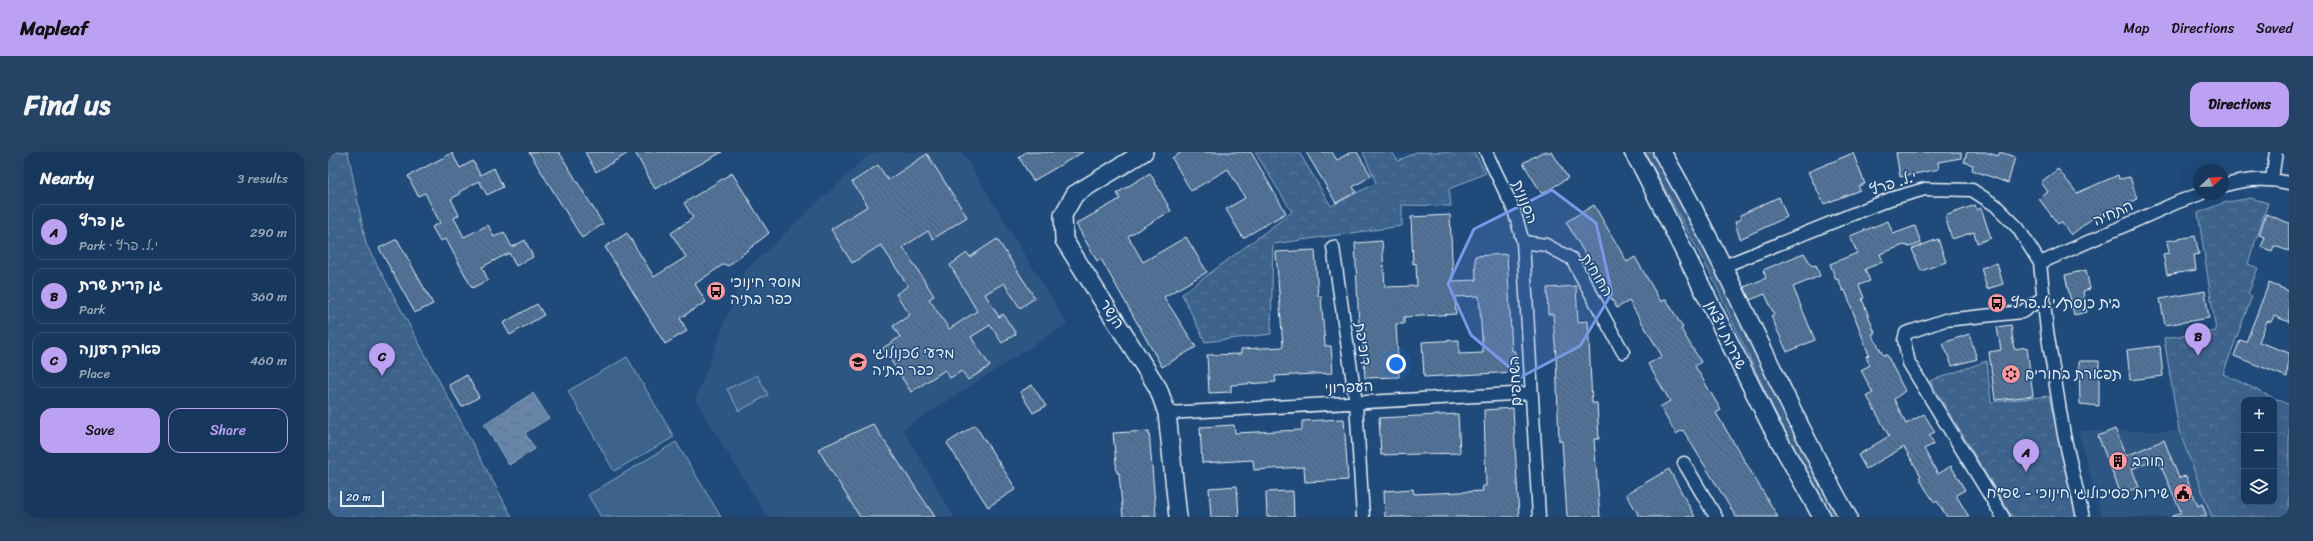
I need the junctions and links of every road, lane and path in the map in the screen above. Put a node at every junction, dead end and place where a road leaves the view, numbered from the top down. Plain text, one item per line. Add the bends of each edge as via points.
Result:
1 (1144, 152) edge
2 (1486, 152) edge
3 (1633, 152) edge
4 (1662, 152) edge
5 (2276, 152) edge
6 (2272, 179) junction
7 (2289, 183) edge
8 (2229, 184) edge
9 (2193, 197) edge
10 (1523, 242) junction
11 (1333, 247) dead end
12 (2040, 263) junction
13 (1724, 266) junction
14 (2044, 297) junction
15 (1622, 352) dead end
16 (1532, 393) junction
17 (1356, 403) junction
18 (1167, 413) junction
19 (1684, 463) dead end
20 (1178, 517) edge
21 (1363, 517) edge
22 (1539, 517) edge
23 (1716, 517) edge
24 (1822, 517) edge
25 (1848, 517) edge
26 (2003, 517) edge
27 (2082, 517) edge

1 - 18 street, הנשר via 1075,194 1063,215 1064,240 1158,388
2 - 10 street, הסנונית via 1514,210
3 - 24 street, שדרות ויצמן via 1770,424
4 - 13 street, שדרות ויצמן
5 - 6 street
6 - 7 street
6 - 8 street
9 - 12 street, התחיה
10 - 15 street, החוחית via 1546,245 1572,259
10 - 16 street, השחפים
11 - 17 street, דוכיפת
12 - 13 street, י.ל. פרץ via 2018,228 1995,205 1972,190 1925,189 1890,199
12 - 14 street, י.ל. פרץ
13 - 25 street, שדרות ויצמן via 1820,468
14 - 26 street via 2022,312 1944,320 1906,333 1904,340 1909,363
14 - 27 street, י.ל. פרץ via 2064,435
16 - 17 street, העפרוני
16 - 22 street, השחפים
17 - 18 street, העפרוני
17 - 21 street, דוכיפת
18 - 20 street, הנשר
19 - 23 street

